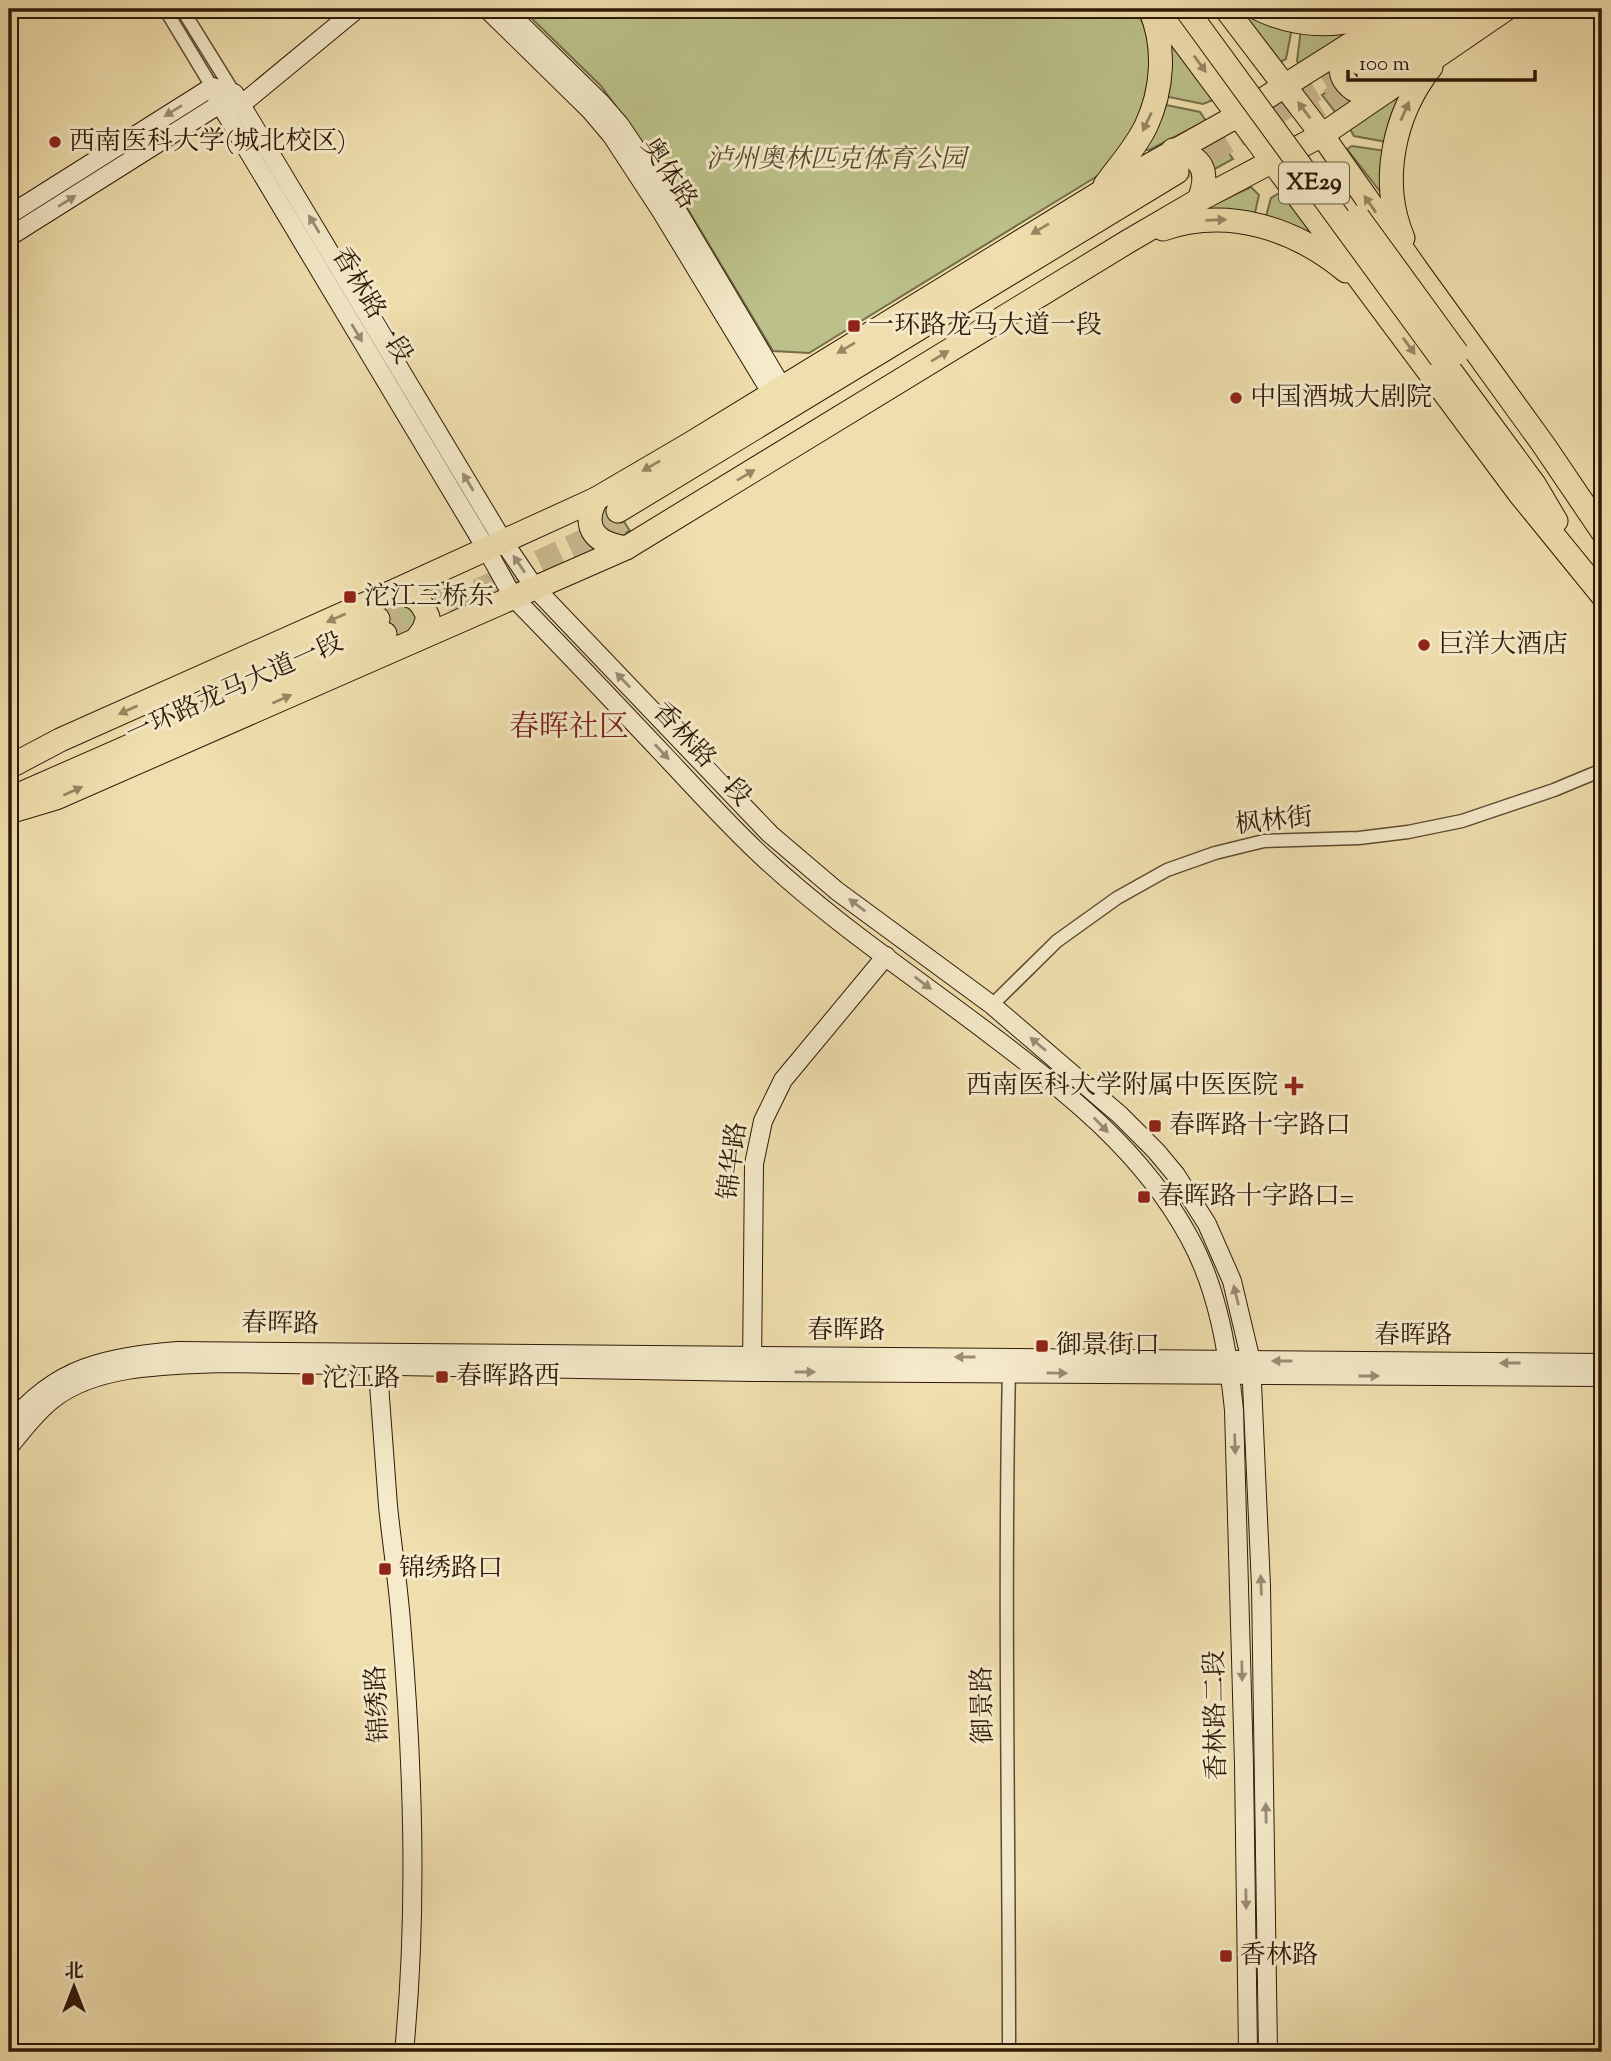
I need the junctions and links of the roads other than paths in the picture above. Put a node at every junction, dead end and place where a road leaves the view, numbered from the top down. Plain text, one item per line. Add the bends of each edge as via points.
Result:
1 (165, 9) edge
2 (182, 9) edge
3 (339, 9) edge
4 (357, 9) edge
5 (487, 9) edge
6 (505, 9) edge
7 (1150, 9) edge
8 (1159, 9) edge
9 (1186, 9) edge
10 (1204, 9) edge
11 (1226, 9) edge
12 (1259, 9) edge
13 (1392, 9) edge
14 (1406, 9) edge
15 (1439, 9) edge
16 (1469, 9) edge
17 (1506, 9) edge
18 (1442, 53) junction
19 (1366, 69) junction
20 (1286, 86) junction
21 (212, 87) junction
22 (232, 100) junction
23 (1237, 116) junction
24 (1322, 135) junction
25 (1272, 162) junction
26 (1183, 176) junction
27 (1098, 194) junction
28 (9, 215) edge
29 (9, 237) edge
30 (1127, 242) junction
31 (1416, 270) junction
32 (1369, 290) junction
33 (1449, 356) junction
34 (777, 390) junction
35 (596, 499) junction
36 (622, 516) tunnel mouth
37 (1598, 525) edge
38 (495, 545) junction
39 (626, 548) junction
40 (535, 588) junction
41 (1597, 589) edge
42 (390, 593) junction
43 (513, 597) junction
44 (416, 640) junction
45 (9, 767) edge
46 (1602, 770) edge
47 (9, 783) edge
48 (9, 799) edge
49 (9, 812) edge
50 (890, 958) junction
51 (992, 1005) junction
52 (377, 1360) junction
53 (1602, 1363) edge
54 (755, 1365) junction
55 (1009, 1365) junction
56 (1230, 1369) junction
57 (1252, 1369) junction
58 (94, 1371) junction
59 (1602, 1377) edge
60 (9, 1425) edge
61 (9, 1447) edge
62 (404, 2052) edge
63 (1009, 2052) edge
64 (1248, 2052) edge
65 (1268, 2052) edge

1 - 21 street
2 - 22 street
3 - 22 street
4 - 22 street
5 - 34 street, 奥体路 via 612,136
6 - 34 street, 奥体路 via 602,104 626,134 672,202
7 -> 27 highway via 1160,46 1157,98 1145,128
8 -> 23 highway
9 - 33 highway, XE29, bridge
10 - 33 highway, XE29, bridge
11 - 20 highway
12 - 13 highway via 1297,23 1338,24
14 - 19 highway
15 - 19 highway
16 - 19 highway
17 - 18 highway
18 - 19 highway
31 -> 18 highway via 1396,222 1395,135 1421,79
19 - 20 highway, 一环路龙马大道一段
19 - 24 highway, 一环路龙马大道一段
20 - 23 highway, 一环路龙马大道一段
24 -> 20 highway
21 - 22 street
21 -> 28 street
29 -> 22 street
22 - 38 street, 香林路一段
23 - 25 highway
23 - 26 highway, 一环路龙马大道一段
24 - 25 highway, 一环路龙马大道一段
31 -> 24 highway
25 - 26 highway, 一环路龙马大道一段
25 - 32 highway
26 - 27 highway, 一环路龙马大道一段
26 - 30 highway, 一环路龙马大道一段
26 - 36 highway
27 -> 34 highway, 一环路龙马大道一段
30 -> 32 highway via 1184,222 1246,221 1315,249
39 -> 30 highway, 一环路龙马大道一段
31 - 37 highway
32 -> 41 highway via 1519,493
33 - 37 highway, XE29 via 1539,464
33 - 41 highway, XE29
34 -> 35 highway, 一环路龙马大道一段
35 - 38 highway, 一环路龙马大道一段
35 - 39 highway via 589,525 609,545
40 -> 38 street, 香林路一段
38 - 42 highway, 一环路龙马大道一段
38 - 43 street, 香林路一段
39 - 40 highway, 一环路龙马大道一段
40 - 43 highway, 一环路龙马大道一段
51 -> 40 street, 香林路一段 via 837,891 770,834
42 - 44 highway via 417,597 424,606 428,617
42 -> 45 highway, 一环路龙马大道一段
43 - 44 highway, 一环路龙马大道一段
43 -> 50 street, 香林路一段 via 764,859
49 -> 44 highway, 一环路龙马大道一段 via 56,798
46 - 51 street, 枫林街 via 1462,821 1359,838 1264,841 1167,870 1117,898 1057,941
47 - 48 highway via 381,627
50 - 54 street, 锦华路 via 783,1080 763,1122 754,1164
50 -> 56 street, 香林路一段 via 1090,1112 1128,1152 1190,1238 1213,1294
57 -> 51 street, 香林路一段 via 1232,1281 1207,1224 1176,1175 1121,1115
52 - 54 street, 春晖路
52 - 58 street, 春晖路 via 178,1351 116,1358
52 - 62 street, 锦绣路 via 401,1622 411,1805 413,1899
53 -> 57 street, 春晖路
54 - 55 street, 春晖路
55 - 56 street, 春晖路
55 - 63 street, 御景路
56 - 57 street, 春晖路
56 -> 64 street, 香林路二段 via 1240,1575
57 -> 59 street, 春晖路
65 -> 57 street, 香林路二段 via 1265,1764
58 - 60 street via 68,1374 45,1388
58 - 61 street via 53,1399

